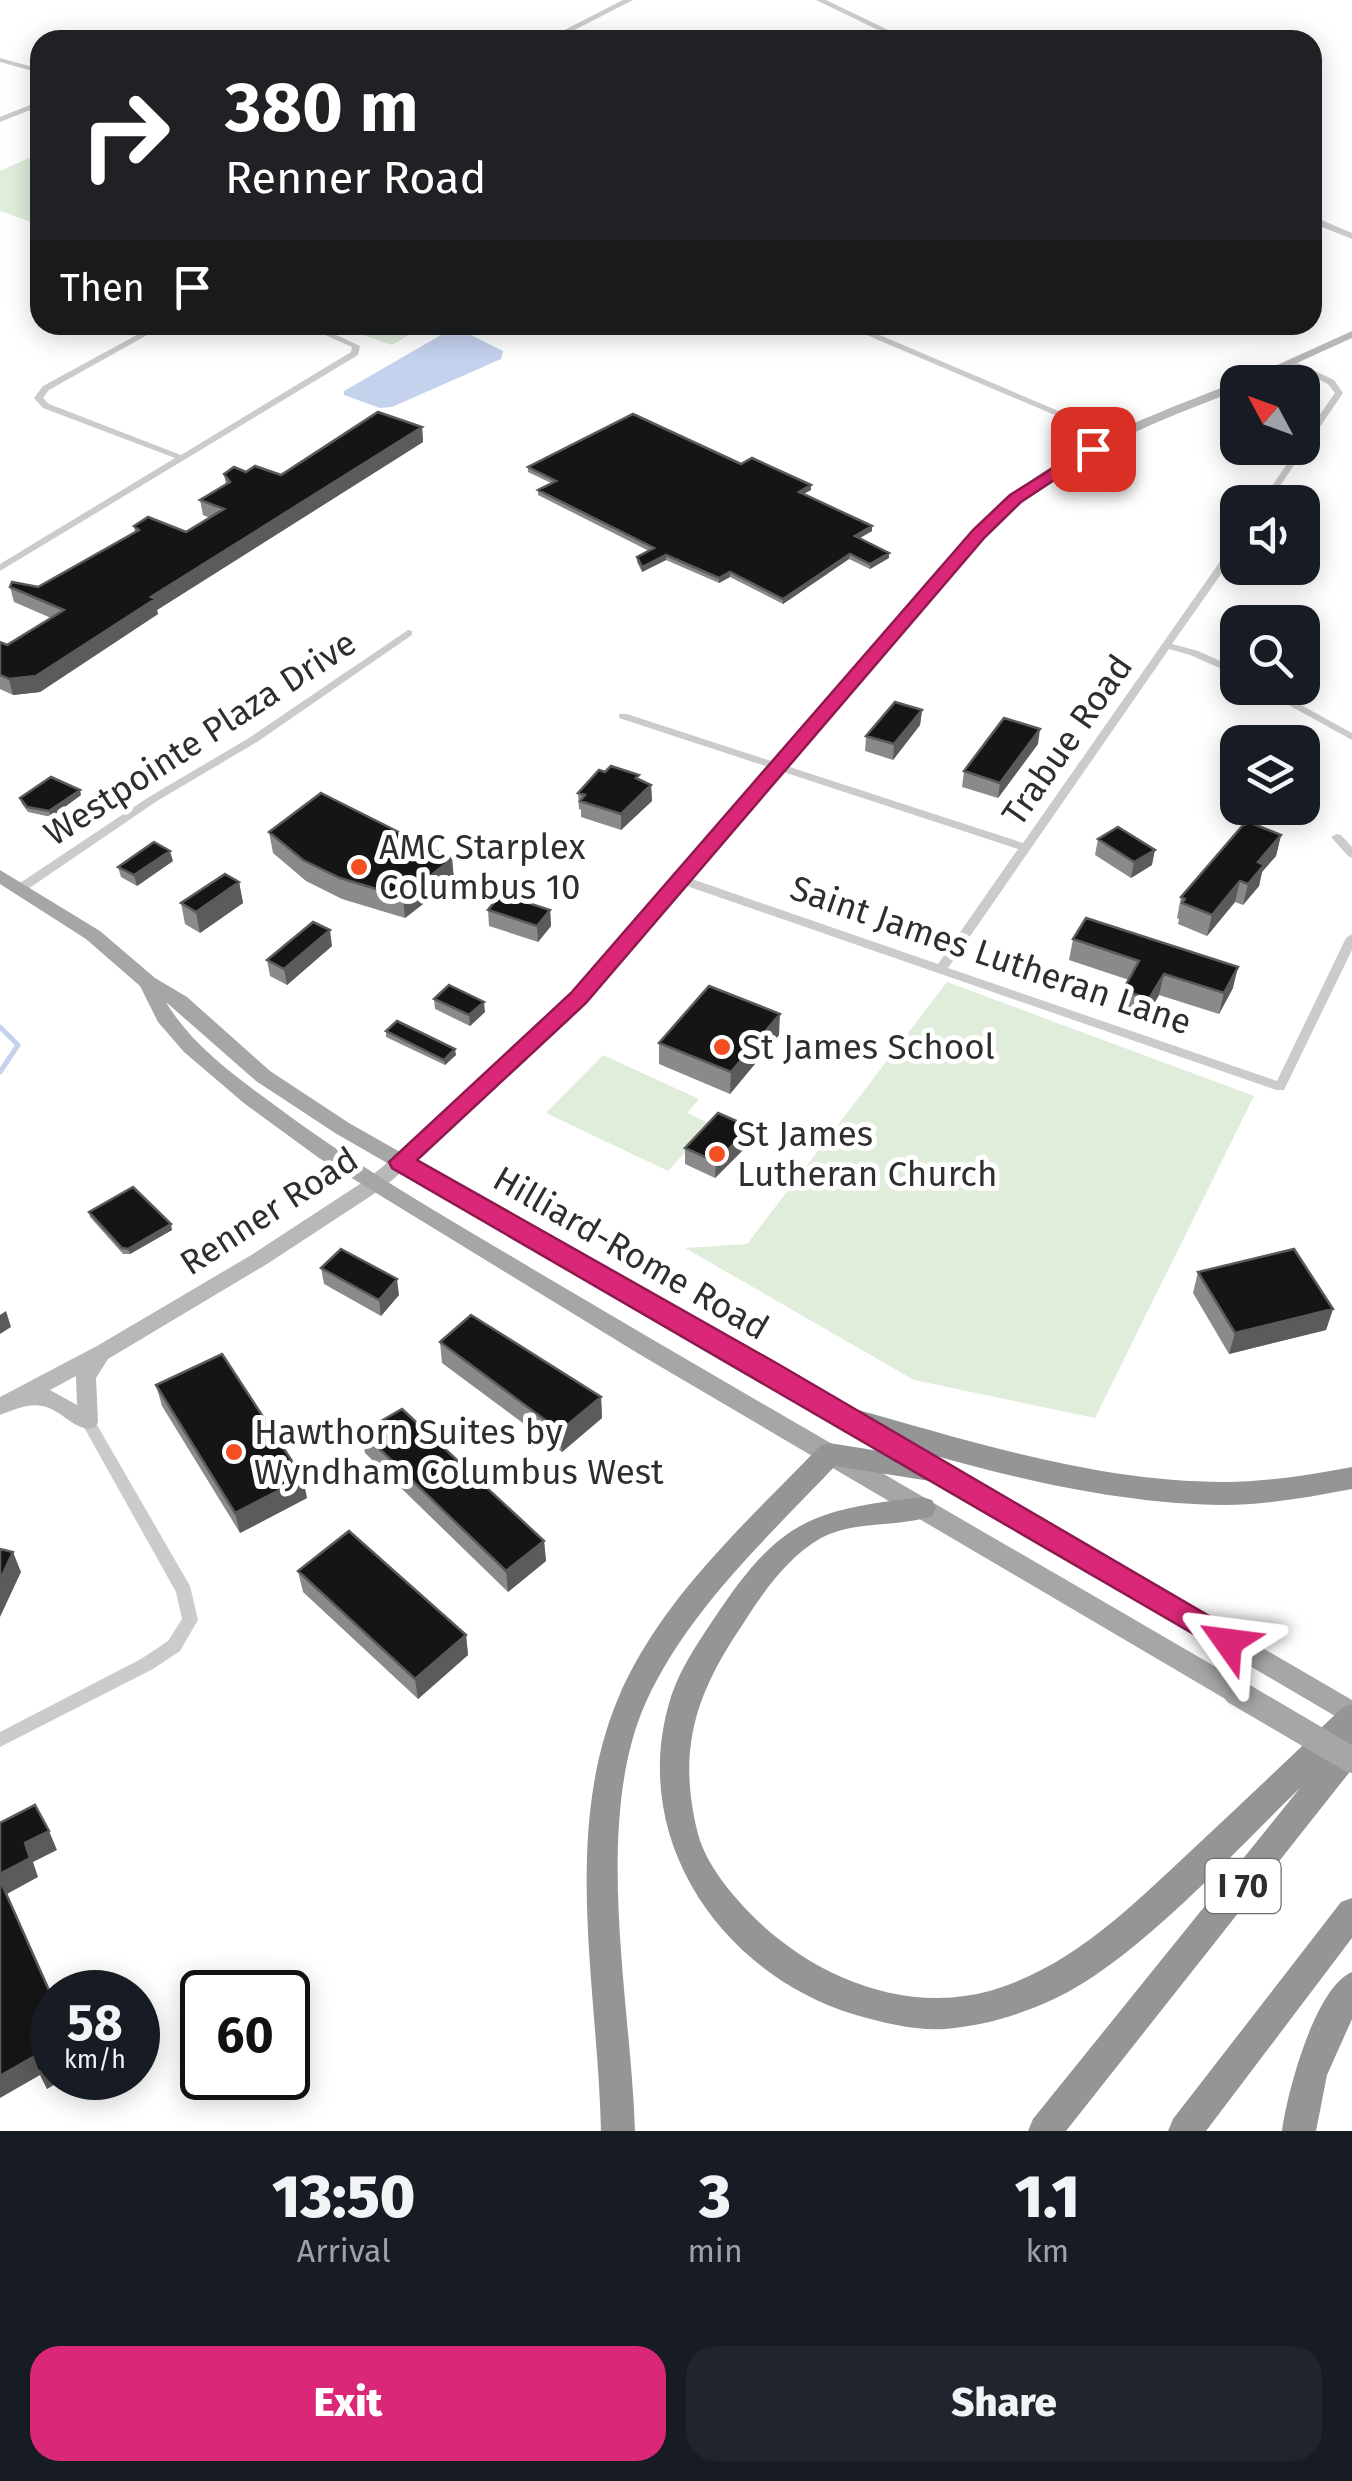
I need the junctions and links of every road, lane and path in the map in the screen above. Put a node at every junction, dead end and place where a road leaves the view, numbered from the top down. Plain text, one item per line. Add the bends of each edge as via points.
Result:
1 (629, 0) edge
2 (820, 0) edge
3 (570, 30) edge
4 (884, 30) edge
5 (0, 60) edge
6 (30, 69) edge
7 (30, 107) edge
8 (0, 120) edge
9 (1322, 223) edge
10 (1352, 236) edge
11 (1352, 334) edge
12 (143, 335) edge
13 (336, 335) edge
14 (872, 335) edge
15 (1293, 364) joint
16 (1220, 394) edge
17 (1115, 438) junction
18 (182, 458) junction
19 (1277, 485) edge
20 (1220, 567) edge
21 (0, 568) edge
22 (408, 633) dead end
23 (1165, 645) junction
24 (873, 654) joint
25 (1220, 665) edge
26 (856, 673) joint
27 (1294, 705) edge
28 (623, 716) dead end
29 (1352, 737) edge
30 (778, 766) junction
31 (1337, 837) dead end
32 (1026, 848) junction
33 (1352, 854) edge
34 (0, 876) edge
35 (682, 880) junction
36 (21, 888) junction
37 (1352, 938) edge
38 (941, 969) junction
39 (148, 983) junction
40 (400, 1162) junction
41 (376, 1182) junction
42 (104, 1352) junction
43 (9, 1403) edge
44 (844, 1416) junction
45 (88, 1422) junction
46 (829, 1454) junction
47 (930, 1470) junction
48 (1352, 1478) edge
49 (922, 1508) junction
50 (1352, 1716) edge
51 (0, 1740) edge
52 (1352, 1746) edge
53 (1352, 1760) edge
54 (1352, 1914) edge
55 (1352, 1988) edge
56 (618, 2131) edge
57 (1045, 2131) edge
58 (1185, 2131) edge
59 (1299, 2131) edge

1 - 3 street
2 - 4 street
5 - 6 street
7 - 8 street
9 - 10 street
11 - 15 main road
12 - 18 street via 38,398
13 - 18 street via 356,346 355,353
14 - 17 street
15 - 19 street via 1331,382 1339,393
16 - 17 main road, Renner Road
17 - 24 main road, Renner Road via 1011,502
18 - 21 street
20 - 23 street, Trabue Road
22 - 36 street, Westpointe Plaza Drive
23 - 25 street
23 - 32 street, Trabue Road
24 - 26 street, Renner Road
26 - 30 main road, Renner Road
27 - 29 street
28 - 30 street
30 - 32 street
30 - 35 main road, Renner Road
31 - 33 street
32 - 38 street, Trabue Road
34 - 36 main road, Hilliard-Rome Road
35 - 38 street, Saint James Lutheran Lane
35 - 40 main road, Renner Road via 562,1016
36 - 39 main road, Hilliard-Rome Road via 93,935
37 - 38 street, Saint James Lutheran Lane via 1280,1087
39 - 40 main road, Hilliard-Rome Road via 180,1002 263,1076
39 - 41 main road, Hilliard-Rome Road via 155,1008 170,1025 252,1099
40 - 41 main road, Renner Road
40 - 44 main road, Hilliard-Rome Road
41 - 42 main road, Renner Road
41 - 46 main road, Hilliard-Rome Road
42 - 43 main road, Renner Road
42 - 45 main road via 86,1376
43 - 45 main road via 50,1398
44 - 47 main road, Hilliard-Rome Road
44 - 48 highway via 1131,1487 1248,1492
45 - 51 street via 184,1591 190,1620 174,1646 147,1664
46 - 47 highway
46 - 49 main road, Hilliard-Rome Road
46 - 56 highway via 688,1609 631,1702 606,1814
47 - 50 main road, Hilliard-Rome Road
49 - 50 highway via 826,1524 800,1538 735,1612 682,1706 679,1798 686,1845 712,1895 741,1930 819,1987 912,2013 1002,2004 1046,1986 1169,1892
49 - 53 main road, Hilliard-Rome Road, bridge
52 - 57 highway, I 70
54 - 58 highway
55 - 59 highway via 1312,2072

